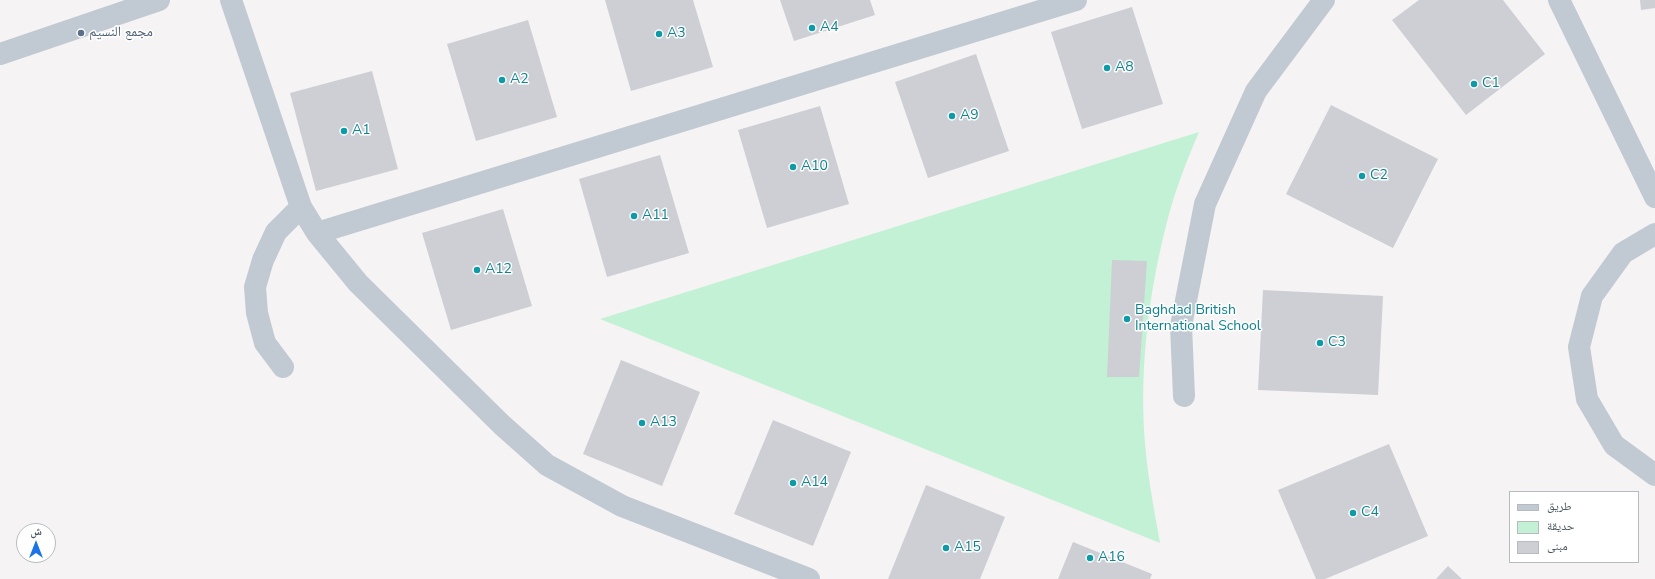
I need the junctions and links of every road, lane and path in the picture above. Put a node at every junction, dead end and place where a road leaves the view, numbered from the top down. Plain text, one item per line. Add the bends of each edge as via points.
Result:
1 (159, 0) edge
2 (231, 0) edge
3 (1076, 0) edge
4 (1324, 0) edge
5 (1559, 0) edge
6 (0, 54) edge
7 (1655, 197) edge
8 (301, 207) junction
9 (317, 233) junction
10 (1655, 234) edge
11 (283, 367) dead end
12 (1184, 396) dead end
13 (1655, 475) edge
14 (809, 579) edge

1 - 6 street
2 - 8 street
3 - 9 street
4 - 12 street via 1256,91 1205,204 1182,326
5 - 7 street
8 - 9 street
8 - 11 street via 276,232 262,260 255,287 257,313 265,343
9 - 14 street via 358,283 502,425 547,465 622,506
10 - 13 street via 1623,253 1592,296 1579,347 1587,399 1614,445

